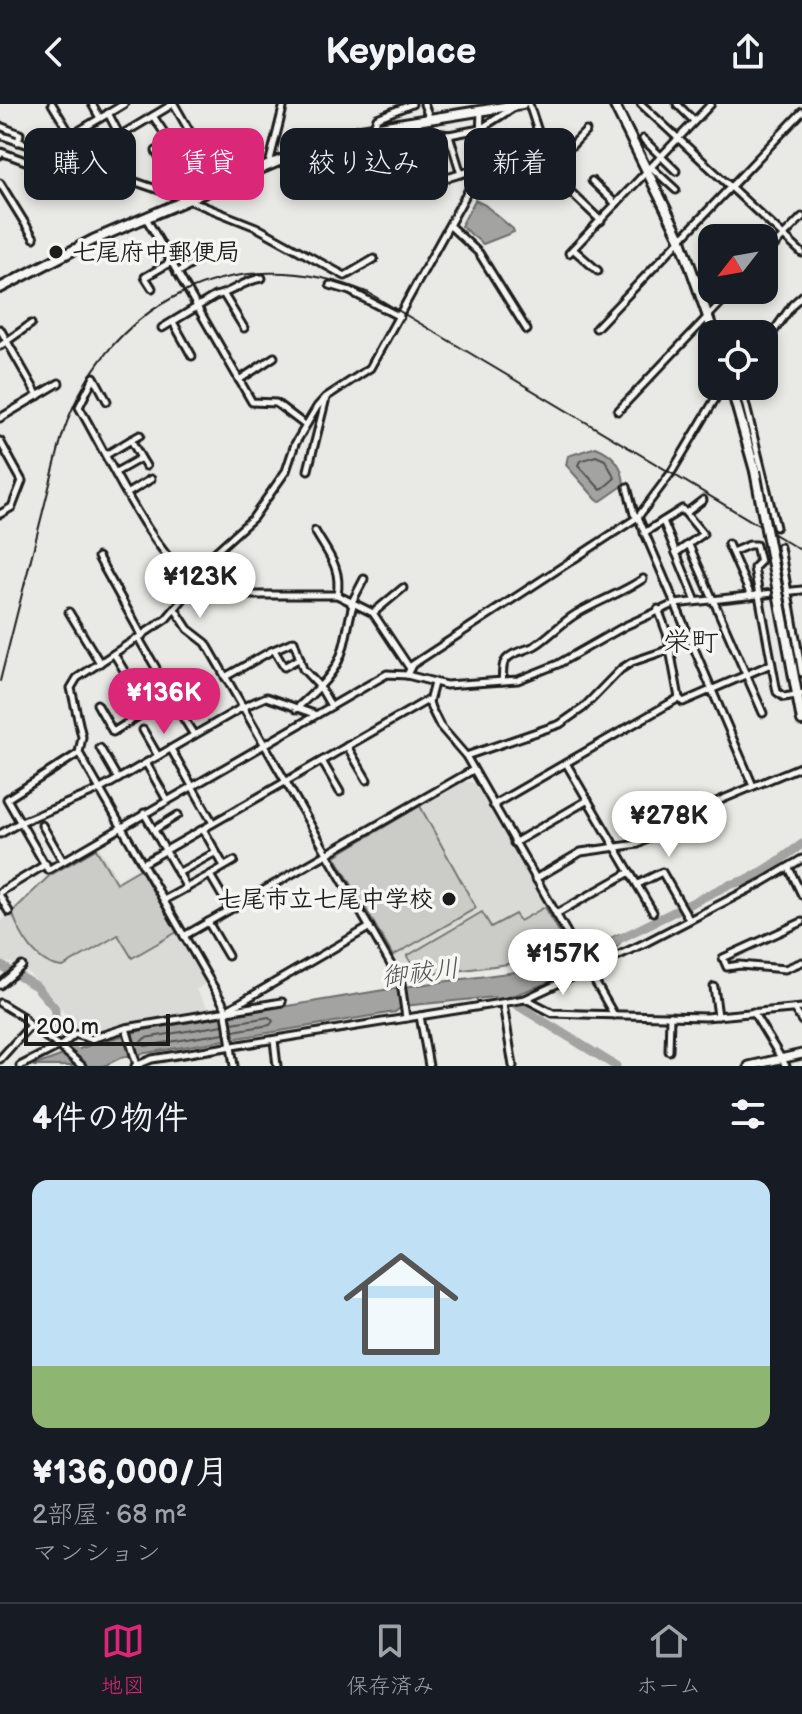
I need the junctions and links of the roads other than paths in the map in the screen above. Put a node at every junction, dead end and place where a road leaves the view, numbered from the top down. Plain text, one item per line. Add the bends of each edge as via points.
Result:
1 (52, 104) edge
2 (92, 104) edge
3 (124, 104) edge
4 (173, 104) edge
5 (284, 104) edge
6 (412, 104) edge
7 (424, 104) edge
8 (520, 104) edge
9 (529, 104) edge
10 (614, 104) edge
11 (641, 104) edge
12 (677, 104) edge
13 (711, 104) edge
14 (480, 107) edge
15 (802, 112) edge
16 (108, 113) junction
17 (153, 116) junction
18 (429, 117) junction
19 (100, 118) junction
20 (694, 121) junction
21 (0, 126) edge
22 (386, 126) junction
23 (64, 128) edge
24 (84, 128) edge
25 (116, 128) edge
26 (133, 128) edge
27 (161, 128) edge
28 (187, 128) edge
29 (374, 128) joint
30 (391, 128) edge
31 (480, 128) edge
32 (482, 128) edge
33 (537, 128) edge
34 (586, 131) dead end
35 (464, 132) edge
36 (0, 135) edge
37 (449, 135) joint
38 (678, 137) junction
39 (643, 139) dead end
40 (18, 142) junction
41 (576, 142) edge
42 (24, 144) edge
43 (0, 155) edge
44 (660, 156) junction
45 (280, 160) edge
46 (24, 161) edge
47 (269, 164) junction
48 (264, 166) edge
49 (649, 168) junction
50 (676, 171) dead end
51 (464, 173) edge
52 (461, 174) junction
53 (448, 178) edge
54 (592, 181) dead end
55 (0, 183) edge
56 (731, 188) junction
57 (676, 190) dead end
58 (576, 196) edge
59 (183, 200) edge
60 (188, 200) edge
61 (465, 200) edge
62 (616, 204) junction
63 (802, 217) edge
64 (146, 218) junction
65 (601, 221) junction
66 (450, 226) junction
67 (783, 235) junction
68 (34, 238) dead end
69 (681, 240) junction
70 (778, 241) edge
71 (802, 253) edge
72 (202, 258) dead end
73 (374, 259) dead end
74 (171, 262) junction
75 (598, 271) dead end
76 (177, 273) junction
77 (262, 278) dead end
78 (330, 285) dead end
79 (0, 288) edge
80 (152, 288) dead end
81 (224, 295) junction
82 (802, 296) edge
83 (720, 304) edge
84 (198, 307) junction
85 (400, 317) junction
86 (708, 317) junction
87 (709, 320) edge
88 (173, 322) junction
89 (31, 324) dead end
90 (778, 325) edge
91 (162, 328) dead end
92 (244, 328) dead end
93 (596, 328) dead end
94 (0, 329) edge
95 (527, 330) dead end
96 (7, 341) junction
97 (0, 346) edge
98 (192, 356) dead end
99 (274, 357) dead end
100 (239, 380) junction
101 (59, 383) dead end
102 (38, 396) junction
103 (326, 397) junction
104 (715, 400) edge
105 (734, 400) edge
106 (744, 400) edge
107 (107, 401) dead end
108 (618, 411) dead end
109 (0, 418) edge
110 (305, 425) junction
111 (140, 435) dead end
112 (131, 440) junction
113 (0, 441) edge
114 (106, 455) junction
115 (141, 458) junction
116 (146, 466) dead end
117 (308, 470) dead end
118 (116, 472) junction
119 (151, 479) dead end
120 (627, 487) dead end
121 (128, 493) junction
122 (703, 500) dead end
123 (686, 513) junction
124 (0, 514) edge
125 (638, 517) junction
126 (663, 521) junction
127 (776, 527) dead end
128 (315, 531) dead end
129 (644, 533) junction
130 (728, 544) dead end
131 (689, 545) junction
132 (780, 547) dead end
133 (732, 552) junction
134 (676, 553) junction
135 (98, 557) dead end
136 (200, 579) junction
137 (364, 579) dead end
138 (643, 579) dead end
139 (194, 586) junction
140 (403, 588) dead end
141 (802, 590) edge
142 (788, 592) junction
143 (337, 595) junction
144 (760, 595) junction
145 (751, 596) junction
146 (712, 598) junction
147 (695, 599) junction
148 (352, 604) junction
149 (674, 604) junction
150 (175, 609) junction
151 (658, 609) junction
152 (69, 612) dead end
153 (373, 613) junction
154 (140, 638) junction
155 (273, 649) junction
156 (670, 649) junction
157 (114, 654) junction
158 (300, 658) junction
159 (100, 663) junction
160 (771, 664) junction
161 (409, 667) junction
162 (156, 668) dead end
163 (802, 673) edge
164 (746, 674) junction
165 (407, 675) junction
166 (225, 677) junction
167 (502, 681) junction
168 (434, 683) junction
169 (320, 687) junction
170 (711, 689) junction
171 (800, 695) edge
172 (679, 698) junction
173 (429, 702) junction
174 (174, 703) dead end
175 (97, 704) dead end
176 (331, 706) junction
177 (243, 707) junction
178 (296, 709) junction
179 (763, 713) dead end
180 (317, 714) junction
181 (802, 721) edge
182 (143, 730) dead end
183 (194, 735) junction
184 (264, 744) junction
185 (347, 746) junction
186 (100, 748) dead end
187 (171, 749) junction
188 (79, 753) junction
189 (158, 756) junction
190 (466, 756) junction
191 (322, 761) junction
192 (146, 763) junction
193 (566, 763) junction
194 (802, 766) edge
195 (473, 770) junction
196 (118, 779) junction
197 (367, 780) dead end
198 (285, 782) junction
199 (192, 786) junction
200 (753, 786) junction
201 (99, 790) junction
202 (340, 792) dead end
203 (167, 800) junction
204 (588, 800) junction
205 (493, 805) junction
206 (144, 813) junction
207 (178, 815) dead end
208 (21, 822) junction
209 (213, 823) junction
210 (42, 825) dead end
211 (121, 827) junction
212 (203, 829) junction
213 (154, 830) junction
214 (0, 834) edge
215 (514, 843) junction
216 (615, 846) junction
217 (165, 850) junction
218 (216, 852) junction
219 (327, 854) junction
220 (802, 859) edge
221 (63, 861) junction
222 (234, 861) dead end
223 (46, 864) junction
224 (142, 864) junction
225 (224, 867) junction
226 (789, 868) junction
227 (630, 872) junction
228 (178, 873) junction
229 (210, 875) junction
230 (535, 879) junction
231 (638, 884) junction
232 (187, 888) junction
233 (0, 894) edge
234 (802, 895) edge
235 (164, 900) junction
236 (230, 909) junction
237 (9, 912) dead end
238 (653, 912) dead end
239 (556, 914) junction
240 (689, 919) junction
241 (208, 922) junction
242 (802, 922) edge
243 (370, 927) junction
244 (184, 936) junction
245 (228, 956) dead end
246 (802, 962) edge
247 (20, 968) dead end
248 (588, 968) junction
249 (0, 985) edge
250 (714, 987) dead end
251 (523, 999) junction
252 (282, 1002) dead end
253 (0, 1003) edge
254 (505, 1004) junction
255 (794, 1008) junction
256 (802, 1008) edge
257 (226, 1011) junction
258 (753, 1012) junction
259 (614, 1015) junction
260 (420, 1016) junction
261 (670, 1016) junction
262 (718, 1016) junction
263 (406, 1018) junction
264 (802, 1021) edge
265 (30, 1026) junction
266 (126, 1028) junction
267 (274, 1040) junction
268 (61, 1045) junction
269 (231, 1046) junction
270 (669, 1051) dead end
271 (802, 1054) edge
272 (1, 1055) edge
273 (784, 1062) edge
274 (136, 1065) edge
275 (760, 1065) edge
276 (20, 1066) edge
277 (82, 1066) edge
278 (234, 1066) edge
279 (277, 1066) edge
280 (429, 1066) edge
281 (513, 1066) edge
282 (749, 1066) edge

1 - 23 street
2 - 19 street
3 - 16 street
4 - 17 street
4 - 28 street
5 - 47 street
6 - 29 street via 377,118
7 - 18 street
8 - 14 highway
8 - 32 street
9 - 33 street
10 - 49 highway
11 - 38 street
12 - 20 street
13 - 20 street
14 - 18 highway
14 - 31 street
15 - 56 street
16 - 19 street
16 - 25 street
17 - 26 street
17 - 27 street
18 - 22 highway
19 - 24 street
20 - 38 street
21 - 40 street via 20,134
22 - 29 highway
22 - 30 street
34 - 41 street
35 - 37 street
36 - 40 street
37 - 52 street
38 - 44 street
38 - 56 street
39 - 44 street
40 - 42 street
43 - 46 street
44 - 49 street
44 - 50 street
45 - 47 highway
47 - 48 highway
49 - 57 street
49 - 62 street
49 - 69 highway
51 - 52 street
52 - 53 street
54 - 62 street
55 - 68 street
56 - 67 street
56 - 69 street
58 - 65 street
59 - 64 highway
60 - 73 street via 256,227 345,276
61 - 66 street
62 - 65 street
63 - 67 street
64 - 74 street
64 - 79 highway
65 - 75 street via 571,251
66 - 85 street
66 - 95 street via 479,253
67 - 70 street
67 - 71 street
69 - 86 highway
69 - 93 street
72 - 76 street
74 - 76 street
74 - 80 street via 145,277
76 - 84 street
77 - 81 street
78 - 85 street
81 - 84 street
81 - 92 street
82 - 90 street
83 - 86 street
84 - 88 street
84 - 100 street
85 - 103 street via 370,368
86 - 87 highway
86 - 108 street
88 - 91 street
88 - 98 street
89 - 96 street
94 - 96 street
96 - 97 street
96 - 102 street
99 - 100 street
100 - 110 street via 252,402 276,403
101 - 102 street
102 - 109 street
103 - 110 street
103 - 117 street
104 - 125 street
105 - 171 highway, bridge via 755,471
106 - 127 street
107 - 114 street via 94,377 79,407
110 - 136 street via 277,486 253,518 212,555
111 - 112 street
112 - 114 street
112 - 115 street
113 - 124 street via 22,481 12,507
114 - 118 street
115 - 116 street
115 - 118 street
118 - 121 street
119 - 121 street
120 - 125 street
121 - 139 street via 162,551
122 - 123 street
123 - 126 street via 682,509
123 - 131 street via 703,534
125 - 129 street
125 - 161 street
126 - 129 street
126 - 134 street
128 - 143 street via 338,571
129 - 149 street
130 - 133 street
131 - 134 street
131 - 146 street
132 - 142 street
133 - 144 street via 756,545
133 - 145 street
134 - 147 street
135 - 154 street
136 - 139 street
136 - 143 street via 247,595
137 - 148 street
138 - 167 street via 508,658
139 - 150 street
140 - 153 street
141 - 142 street
142 - 144 street
142 - 163 street
143 - 148 street
144 - 145 street
144 - 160 street
145 - 146 street
146 - 147 street
146 - 164 street
147 - 149 street
148 - 153 street
148 - 169 street via 341,655
149 - 151 street
149 - 170 street
150 - 154 street
150 - 166 street via 188,629 204,640
151 - 156 street
151 - 167 street via 558,664
152 - 159 street
153 - 161 street
154 - 157 street
154 - 162 street
155 - 158 street via 284,667
155 - 158 street via 294,641
155 - 166 street
156 - 172 street
156 - 190 street via 621,669 560,724
157 - 159 street
157 - 175 street via 148,710 113,732
158 - 169 street
159 - 188 street via 71,688 82,737
160 - 164 street
160 - 171 street via 777,692 784,697
161 - 165 street
164 - 170 street
164 - 179 street
165 - 168 street
165 - 176 street via 387,674
166 - 177 street
167 - 168 street
168 - 173 street
169 - 176 street
169 - 178 street
170 - 172 street via 683,702
170 - 200 street
171 - 181 highway
172 - 193 street
173 - 185 street
173 - 190 street via 440,726
174 - 183 street
176 - 180 street
177 - 178 street via 266,697
177 - 183 street
177 - 184 street
178 - 180 street
180 - 184 street
182 - 189 street
183 - 187 street
184 - 198 street
184 - 199 street
185 - 191 street
185 - 197 street
186 - 196 street
187 - 189 street
187 - 199 street
188 - 201 street
188 - 208 street via 7,799
189 - 192 street
190 - 195 street
191 - 198 street
191 - 202 street
192 - 196 street
192 - 203 street
193 - 204 street
193 - 205 street
194 - 200 street
195 - 205 street
195 - 219 street
196 - 201 street
198 - 209 street
198 - 219 street
199 - 203 street
199 - 209 street
200 - 216 street via 638,844
201 - 208 street
201 - 211 street
203 - 206 street
204 - 215 street
204 - 216 street
205 - 215 street
206 - 211 street
206 - 213 street
207 - 213 street
208 - 214 street
208 - 223 street
209 - 212 street
210 - 221 street
211 - 221 street
211 - 224 street
212 - 217 street
212 - 218 street
213 - 217 street
215 - 230 street
216 - 227 street
216 - 230 street via 581,852
217 - 224 street
217 - 228 street
218 - 225 street
218 - 228 street
219 - 236 street
219 - 243 street
220 - 226 street
221 - 223 street via 48,870
222 - 225 street
223 - 233 street
224 - 235 street
225 - 229 street
226 - 234 street
226 - 240 street
227 - 231 street
227 - 239 street
228 - 232 street
229 - 232 street
229 - 236 street
230 - 239 street
231 - 238 street
231 - 240 street via 662,872
232 - 235 street
233 - 237 street
235 - 244 street
236 - 241 street
239 - 248 street
240 - 248 street
241 - 244 street
241 - 245 street
242 - 246 street via 723,958 727,967 785,969
243 - 257 street
243 - 263 street via 401,983
244 - 257 street
247 - 249 street
248 - 251 street
248 - 259 street
250 - 262 street
251 - 254 street
251 - 259 street via 553,1013
252 - 257 street
253 - 265 street
254 - 260 street
254 - 281 street
255 - 256 street
255 - 258 street
255 - 264 street
257 - 266 street
257 - 269 street
258 - 262 street
258 - 273 street
259 - 261 street
260 - 263 street
260 - 280 street
261 - 262 street
261 - 270 street
263 - 267 street
265 - 268 street
265 - 272 street
266 - 268 street via 91,1039 75,1034
266 - 274 street
267 - 269 street
267 - 279 street
268 - 276 street
268 - 277 street
269 - 274 street
269 - 278 street
271 - 273 main road
273 - 275 main road
275 - 282 main road

